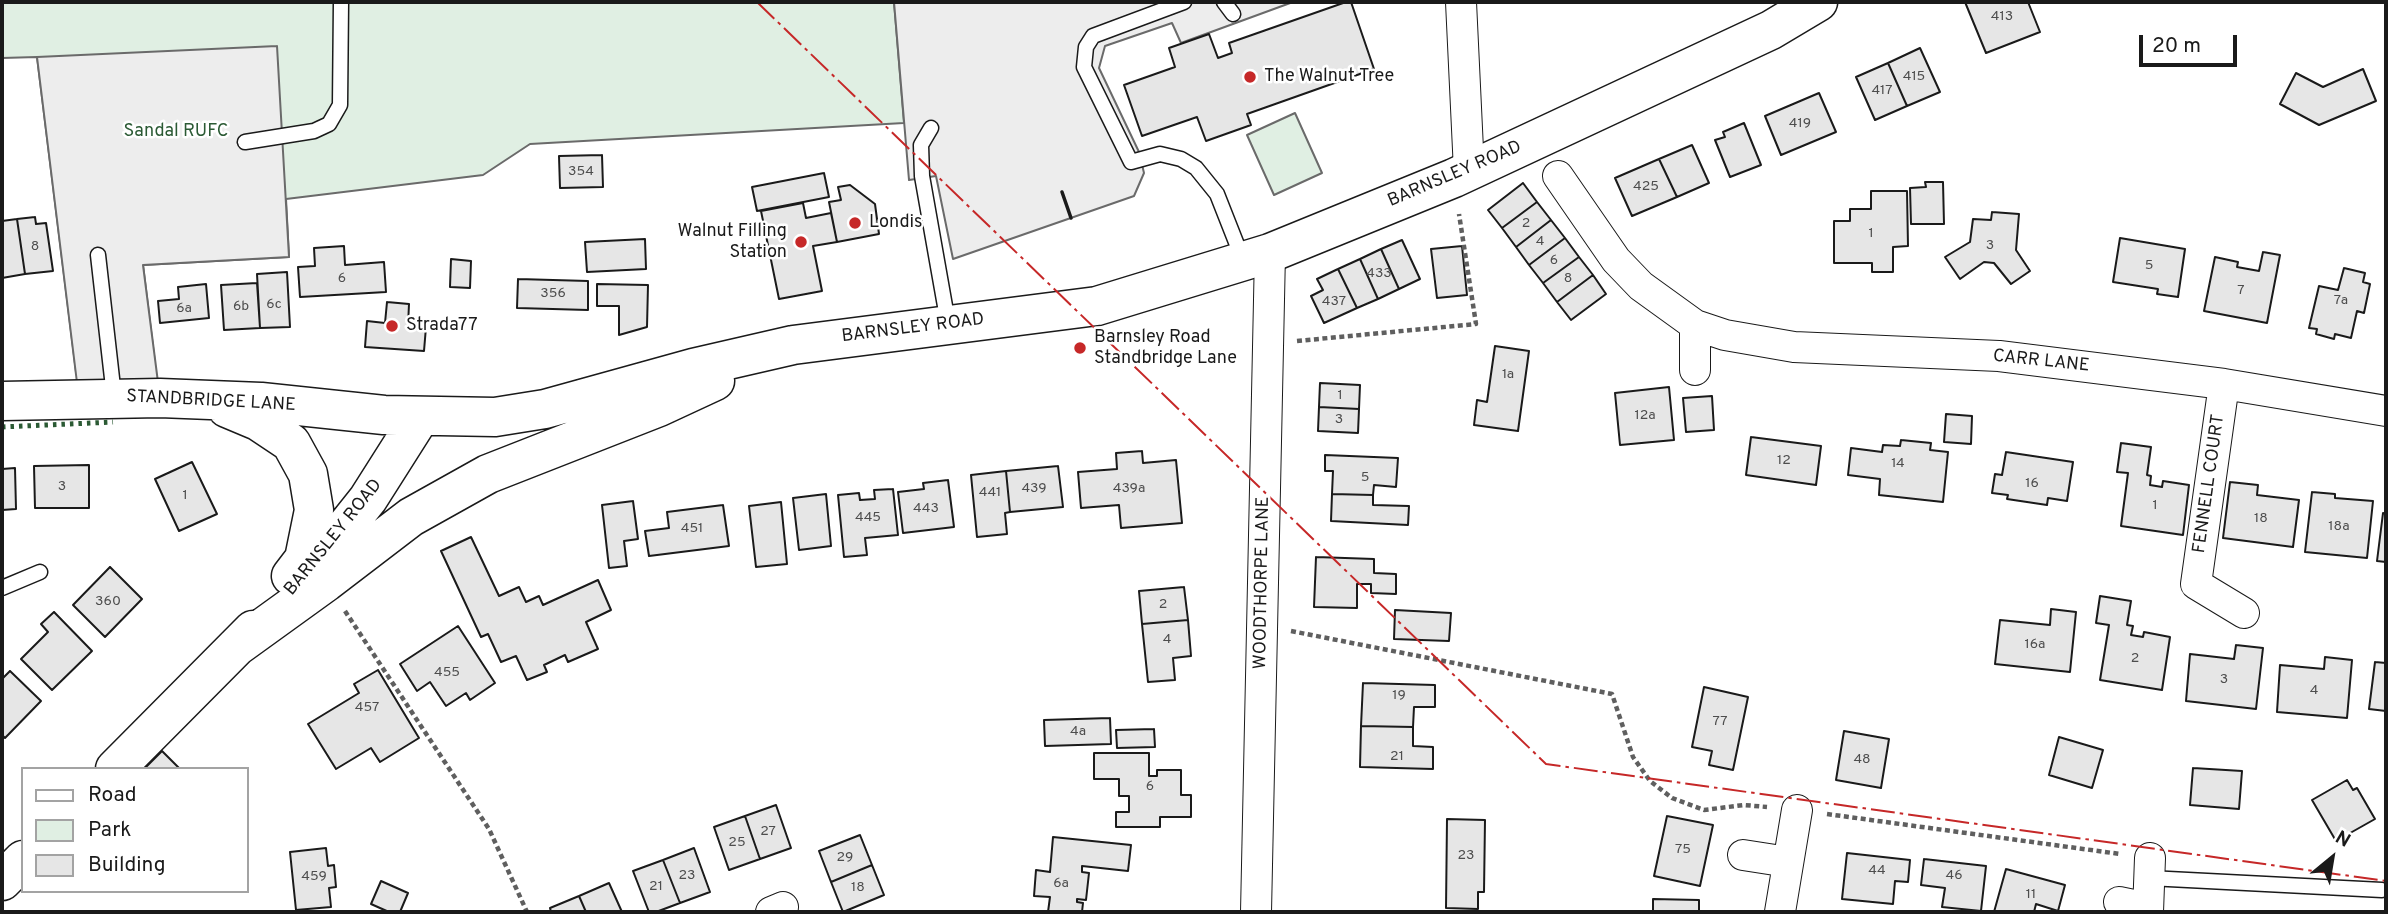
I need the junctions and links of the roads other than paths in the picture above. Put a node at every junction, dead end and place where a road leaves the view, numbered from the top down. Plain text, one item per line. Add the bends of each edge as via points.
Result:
1 (341, 2) edge
2 (1184, 2) edge
3 (1224, 2) edge
4 (1461, 2) edge
5 (1818, 2) edge
6 (1233, 14) dead end
7 (931, 128) dead end
8 (245, 142) dead end
9 (1462, 174) junction
10 (1558, 176) dead end
11 (98, 255) dead end
12 (1257, 257) junction
13 (948, 324) junction
14 (1695, 325) junction
15 (793, 345) junction
16 (1695, 370) dead end
17 (2224, 384) junction
18 (114, 398) junction
19 (210, 400) junction
20 (2, 401) edge
21 (2386, 411) edge
22 (420, 417) junction
23 (40, 572) dead end
24 (2, 588) edge
25 (2244, 613) dead end
26 (236, 647) junction
27 (116, 767) edge
28 (1797, 810) road end
29 (1743, 855) dead end
30 (21, 862) edge
31 (1788, 862) junction
32 (2150, 868) joint
33 (2, 881) edge
34 (2382, 890) dead end
35 (2119, 902) dead end
36 (2148, 910) edge
37 (1256, 912) edge
38 (1780, 912) edge

1 - 8 lane via 340,105 329,124 314,131
2 - 12 lane via 1093,36 1086,47 1084,67 1131,162 1160,154 1196,168
3 - 6 lane
4 - 9 street
5 - 9 main road, BARNSLEY ROAD via 1771,30
7 - 13 lane via 921,145 922,176
9 - 12 main road, BARNSLEY ROAD
10 - 14 street, CARR LANE via 1616,260 1641,286
11 - 18 lane
12 - 13 main road, BARNSLEY ROAD via 1097,306
12 - 37 street, WOODTHORPE LANE via 1268,344
13 - 15 main road, BARNSLEY ROAD
14 - 16 street
14 - 17 street, CARR LANE via 1794,347 1999,356
15 - 22 main road, BARNSLEY ROAD via 545,409 495,417
15 - 26 main road via 659,407 488,474 411,517
17 - 21 street, CARR LANE
17 - 25 street, FENNELL COURT via 2185,592
18 - 19 main road, STANDBRIDGE LANE
18 - 20 main road, STANDBRIDGE LANE
19 - 22 main road, STANDBRIDGE LANE
19 - 26 main road via 258,421 291,443 308,474 314,510 304,559
22 - 26 main road, BARNSLEY ROAD via 368,499 312,570
23 - 24 lane
26 - 27 main road, BARNSLEY ROAD
28 - 31 street
29 - 31 street
30 - 33 main road
31 - 38 street
32 - 34 lane
32 - 36 street
35 - 36 street

